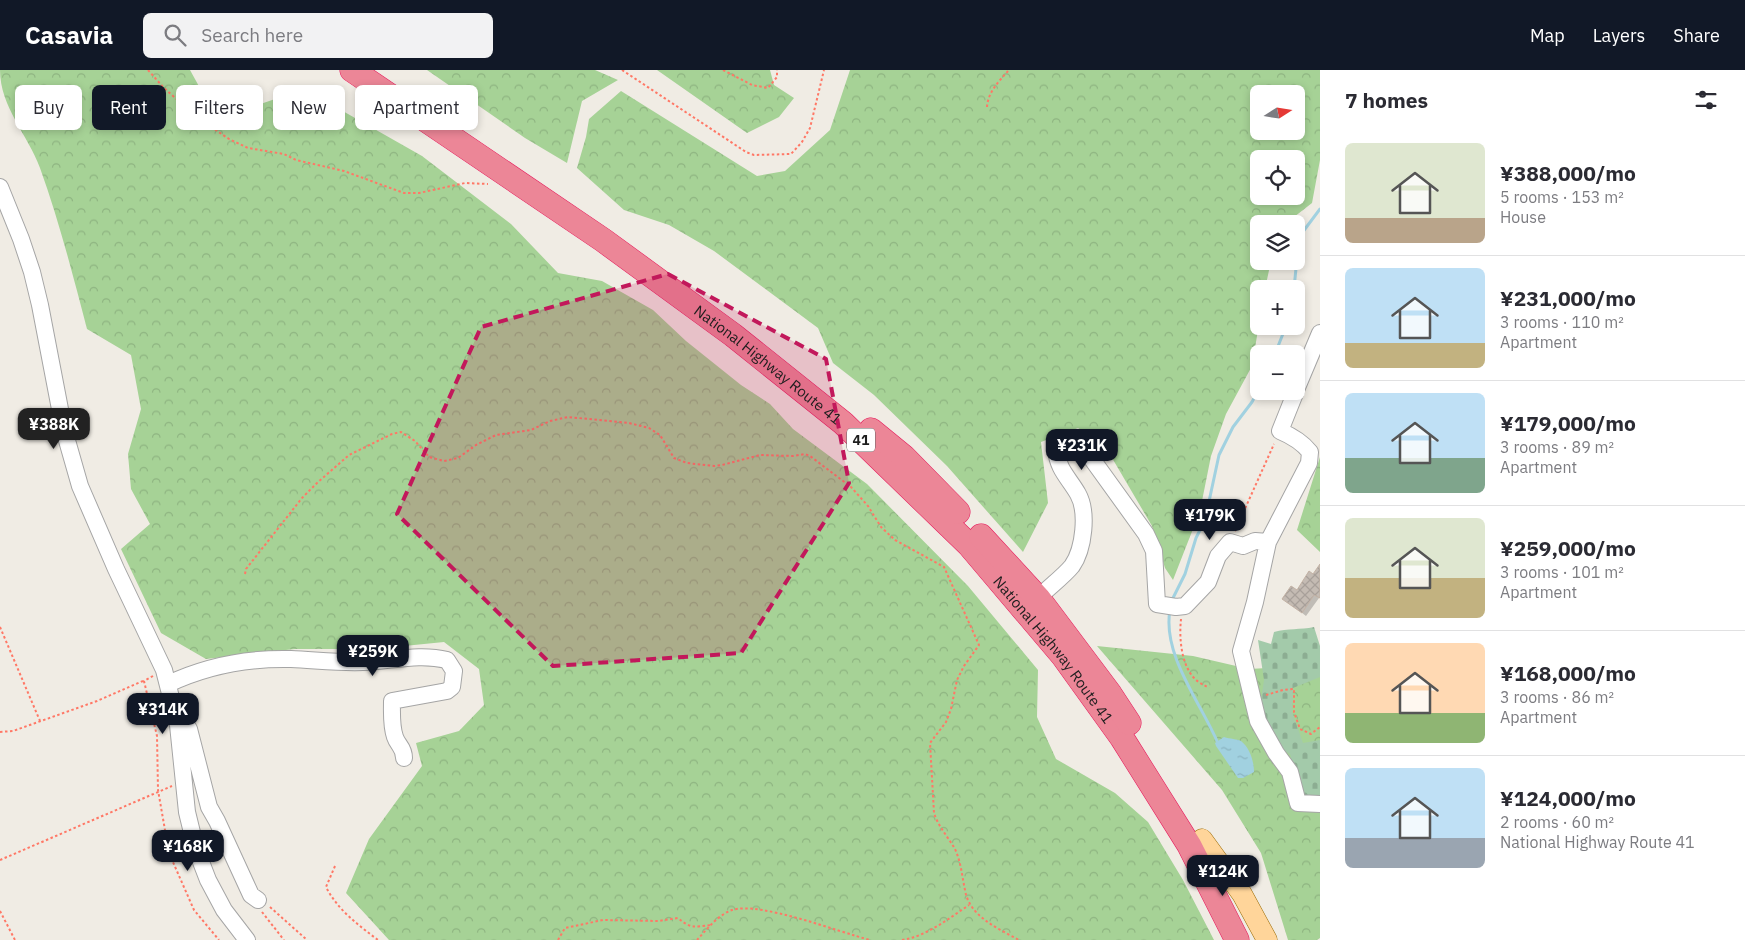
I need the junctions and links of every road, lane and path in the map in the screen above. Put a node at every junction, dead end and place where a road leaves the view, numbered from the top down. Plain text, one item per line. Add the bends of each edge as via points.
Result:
1 (148, 70) edge
2 (352, 70) edge
3 (381, 70) edge
4 (622, 70) edge
5 (723, 70) edge
6 (777, 70) edge
7 (824, 70) edge
8 (1009, 70) edge
9 (986, 107) dead end
10 (494, 185) dead end
11 (0, 187) edge
12 (1320, 332) edge
13 (1305, 369) edge
14 (1292, 400) edge
15 (1280, 430) junction
16 (1230, 542) junction
17 (1268, 542) junction
18 (245, 574) dead end
19 (1038, 598) junction
20 (1175, 606) junction
21 (0, 627) edge
22 (166, 677) junction
23 (144, 681) junction
24 (1209, 688) dead end
25 (1252, 698) junction
26 (40, 722) junction
27 (178, 725) junction
28 (1320, 727) edge
29 (0, 732) edge
30 (404, 758) dead end
31 (184, 782) junction
32 (158, 790) junction
33 (1320, 804) edge
34 (1195, 842) junction
35 (0, 860) edge
36 (335, 866) dead end
37 (258, 900) junction
38 (969, 905) junction
39 (0, 912) edge
40 (710, 925) junction
41 (15, 940) edge
42 (219, 940) edge
43 (247, 940) edge
44 (284, 940) edge
45 (307, 940) edge
46 (378, 940) edge
47 (558, 940) edge
48 (697, 940) edge
49 (870, 940) edge
50 (902, 940) edge
51 (1019, 940) edge
52 (1227, 940) edge
53 (1237, 940) edge
54 (1254, 940) edge
55 (1267, 940) edge

1 - 10 path via 198,118 248,148 284,154 296,160 344,171 404,193 465,183
2 - 34 highway, National Highway Route 41 / 41 via 603,240 733,335 843,423 969,545 1063,656
3 - 19 highway, National Highway Route 41 / 41 via 729,311 904,457 976,529
4 - 7 path via 754,155 791,154 802,142 810,128
5 - 6 path via 752,85 768,88 777,77
8 - 9 path via 987,99
11 - 22 street via 32,272 64,430 80,486
12 - 13 street
14 - 15 street
15 - 16 path
15 - 17 street via 1305,445 1310,452 1308,463
16 - 17 street via 1243,546 1255,541
16 - 20 street via 1218,556 1208,582
17 - 25 street via 1256,602 1241,651
18 - 38 path via 317,483 349,455 401,432 416,441 429,457 444,461 458,458 496,435 531,430 568,417 649,428 660,435 674,458 686,463 722,466 760,455 810,456 851,487 895,540 944,567 979,645 957,680 946,722 930,743 929,752 934,812 961,864
19 - 20 street via 1072,566 1080,549 1084,518 1082,505 1057,461 1056,450 1064,441 1075,440 1146,534 1154,551 1156,604
19 - 34 highway, National Highway Route 41 / 41 via 1110,694 1178,797
20 - 24 path via 1180,646 1192,676
21 - 26 path
22 - 23 path
22 - 27 street
22 - 30 street via 268,660 348,662 427,657 447,660 454,671 452,688 392,701 392,728 404,751
23 - 26 path
23 - 32 path via 157,736
25 - 28 path via 1294,689 1294,712 1300,729 1311,734
25 - 33 street via 1258,721 1290,772 1298,803
26 - 29 path
27 - 31 street
27 - 37 street via 184,724 189,729 208,807 251,895
31 - 32 path
31 - 43 street via 196,850 224,910
32 - 35 path
32 - 42 path via 169,853 182,885 194,910
34 - 52 main road via 1216,917
34 - 53 highway, National Highway Route 41 / 41
34 - 54 highway, National Highway Route 41 / 41
34 - 55 main road via 1242,894
36 - 46 path via 326,887 332,899
37 - 44 path via 257,906
37 - 45 path via 266,903
38 - 50 path via 933,929
38 - 51 path via 982,918
39 - 41 path
40 - 47 path via 692,928 678,918 603,920 564,928
40 - 48 path
40 - 49 path via 731,910 754,908

